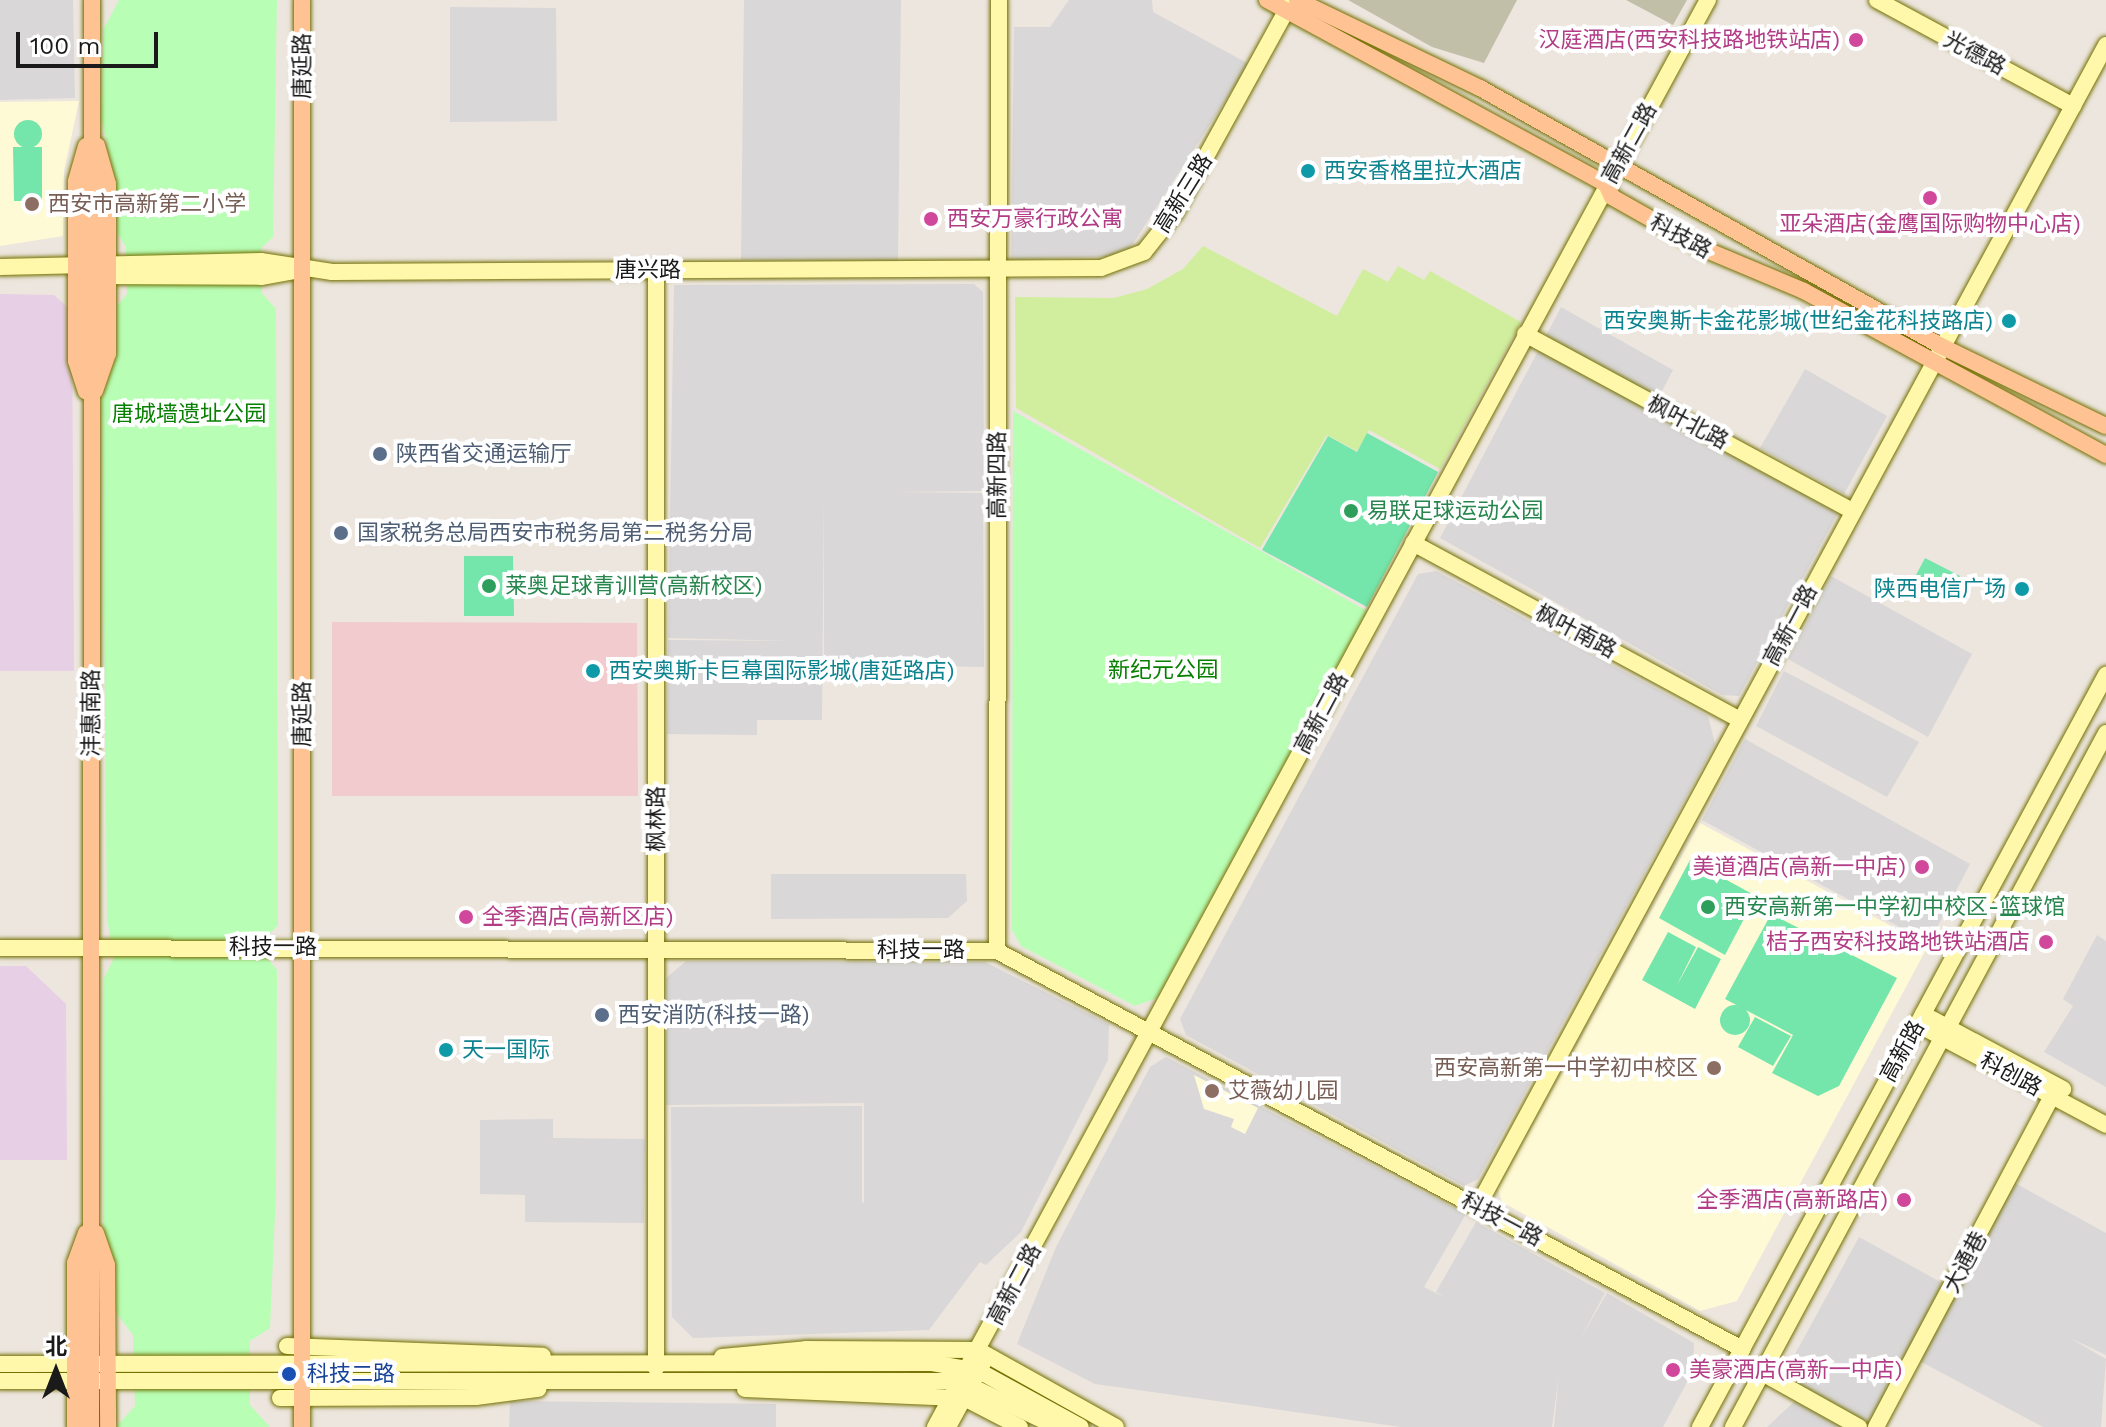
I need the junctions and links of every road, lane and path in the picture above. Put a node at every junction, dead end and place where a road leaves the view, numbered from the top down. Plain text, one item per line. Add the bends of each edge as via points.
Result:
1 (92, 0) edge
2 (302, 0) edge
3 (999, 0) edge
4 (1267, 0) edge
5 (1708, 0) edge
6 (1720, 0) edge
7 (1877, 0) edge
8 (1292, 3) edge
9 (2106, 45) edge
10 (2073, 106) junction
11 (1621, 169) junction
12 (1609, 191) junction
13 (0, 267) edge
14 (996, 269) junction
15 (301, 270) junction
16 (656, 270) junction
17 (91, 271) junction
18 (0, 277) edge
19 (1530, 336) junction
20 (1937, 354) junction
21 (2106, 426) edge
22 (2106, 455) edge
23 (1850, 510) junction
24 (1416, 545) junction
25 (2106, 675) edge
26 (1740, 720) junction
27 (2106, 733) edge
28 (302, 947) junction
29 (0, 948) edge
30 (91, 948) junction
31 (656, 949) junction
32 (997, 951) junction
33 (1920, 1019) junction
34 (1943, 1031) junction
35 (1154, 1032) junction
36 (2052, 1096) junction
37 (2106, 1113) edge
38 (2106, 1125) edge
39 (1478, 1206) junction
40 (287, 1346) dead end
41 (1742, 1349) junction
42 (983, 1352) junction
43 (305, 1354) junction
44 (91, 1362) junction
45 (656, 1362) junction
46 (0, 1364) edge
47 (1762, 1373) junction
48 (970, 1375) junction
49 (0, 1381) edge
50 (91, 1383) junction
51 (303, 1389) junction
52 (280, 1398) dead end
53 (957, 1398) junction
54 (75, 1427) edge
55 (91, 1427) edge
56 (108, 1427) edge
57 (302, 1427) edge
58 (935, 1427) edge
59 (948, 1427) edge
60 (1020, 1427) edge
61 (1057, 1427) edge
62 (1081, 1427) edge
63 (1116, 1427) edge
64 (1700, 1427) edge
65 (1733, 1427) edge
66 (1859, 1427) edge
67 (1876, 1427) edge

1 - 17 main road, 沣惠南路
2 - 15 main road, 唐延路
3 - 14 street, 高新四路
4 - 8 main road, 科技路
5 - 11 street, 高新二路
6 - 11 street, 高新二路
7 - 10 street, 光德路
8 - 11 main road, 科技路
8 - 12 main road, 科技路
8 - 14 street, 高新三路 via 1193,184 1144,252 1101,268
9 - 10 street, 高新一路
10 - 20 street, 高新一路
11 - 12 street, 高新二路
11 - 20 main road, 科技路
12 - 19 street, 高新二路
12 - 20 main road, 科技路
13 - 17 street, 唐兴路
14 - 16 street, 唐兴路
14 - 32 street, 高新四路
15 - 16 street, 唐兴路
15 - 17 street, 唐兴路 via 261,261
15 - 28 main road, 唐延路
16 - 31 street, 枫林路
17 - 18 street, 唐兴路
17 - 30 main road, 沣惠南路
19 - 23 street, 枫叶北路
19 - 24 street, 高新二路
20 - 21 main road, 科技路
20 - 22 main road, 科技路
20 - 23 street, 高新一路
23 - 26 street, 高新一路
24 - 26 street, 枫叶南路
24 - 35 street, 高新二路
25 - 33 street, 高新路
26 - 39 street, 高新一路
27 - 34 street, 高新路
28 - 30 street, 科技一路
28 - 31 street, 科技一路
28 - 43 main road, 唐延路
29 - 30 street, 科技一路
30 - 44 main road, 沣惠南路
31 - 32 street, 科技一路
31 - 45 street, 枫林路
32 - 35 street, 科技一路
33 - 34 street, 科创路
33 - 41 street, 高新路
34 - 36 street, 科创路
34 - 37 street, 科创路
34 - 47 street, 高新路
35 - 39 street, 科技一路
35 - 42 street, 高新二路
36 - 38 street, 科创路
36 - 67 street, 大通巷
39 - 41 street, 科技一路
40 - 43 street
41 - 64 street, 高新路
42 - 45 street
42 - 48 street, 高新二路
42 - 63 street
43 - 44 street
43 - 45 street
43 - 51 main road, 唐延路
44 - 46 street
44 - 50 main road, 沣惠南路
45 - 48 street
47 - 65 street, 高新路
47 - 66 street
48 - 51 street
48 - 53 street, 高新二路
48 - 61 street
48 - 62 street
49 - 50 street
50 - 51 street
50 - 54 main road
50 - 55 main road, 沣惠南路
50 - 56 main road
51 - 52 street
51 - 53 street via 711,1388
51 - 57 main road, 唐延路
53 - 58 street, 高新二路
53 - 59 street, 高新二路
53 - 60 street

